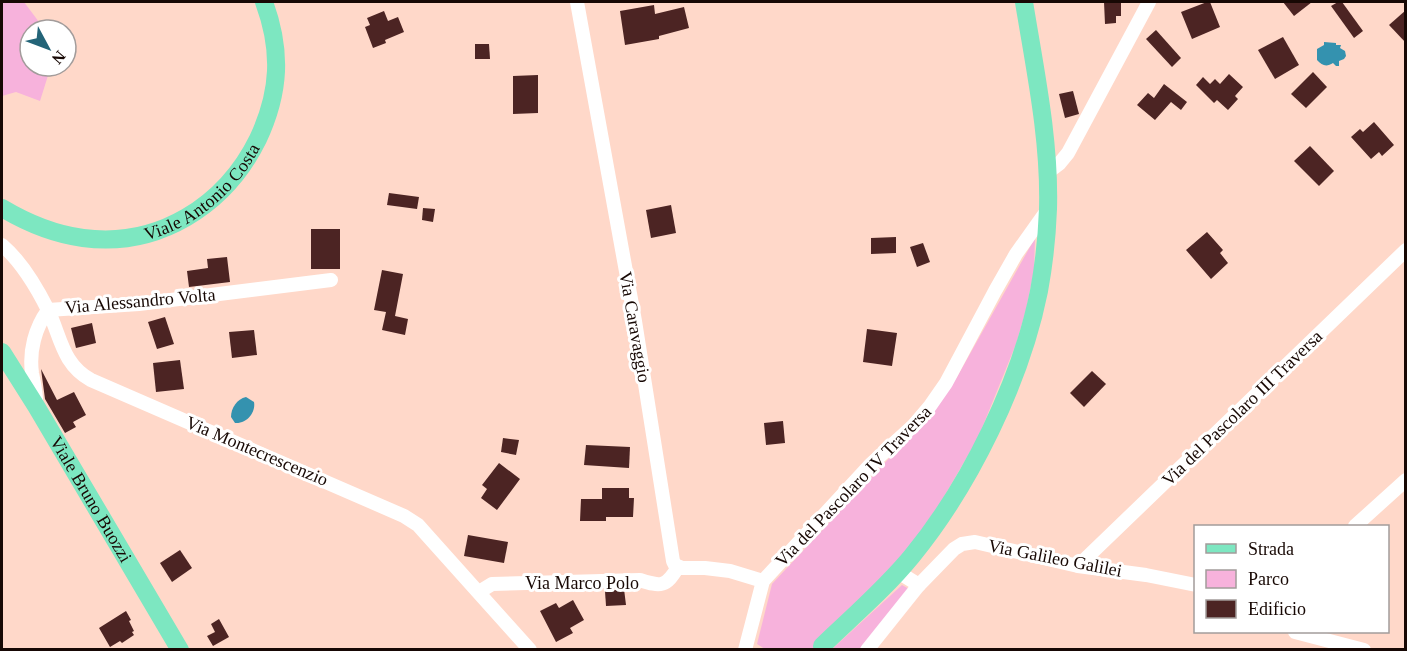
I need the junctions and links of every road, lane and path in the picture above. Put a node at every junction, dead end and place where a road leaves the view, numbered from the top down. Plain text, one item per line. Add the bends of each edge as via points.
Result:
1 (264, 2) edge
2 (577, 2) edge
3 (1024, 2) edge
4 (1149, 2) edge
5 (1047, 173) junction
6 (2, 208) edge
7 (1048, 209) junction
8 (2, 245) edge
9 (1406, 250) edge
10 (331, 280) dead end
11 (48, 310) junction
12 (2, 352) edge
13 (36, 406) junction
14 (1406, 480) edge
15 (1356, 525) edge
16 (1078, 566) junction
17 (678, 567) junction
18 (898, 572) junction
19 (763, 581) junction
20 (919, 585) junction
21 (1194, 585) edge
22 (479, 592) junction
23 (1299, 633) edge
24 (822, 646) dead end
25 (748, 648) edge
26 (180, 650) edge
27 (530, 650) edge
28 (867, 650) edge
29 (1364, 650) edge

1 - 6 main road, Viale Antonio Costa via 277,59 272,103 245,161 212,200 164,228 116,239 55,232
2 - 17 street, Via Caravaggio via 635,321 672,558
3 - 5 main road
4 - 5 street via 1068,153
5 - 7 main road
7 - 18 main road via 1038,293 1010,384 966,477
7 - 19 street, Via del Pascolaro IV Traversa via 1016,254 930,406
8 - 11 street, Via Montecrescenzio via 23,268
9 - 16 street, Via del Pascolaro III Traversa
10 - 11 street, Via Alessandro Volta via 139,304
11 - 13 street, Via Alessandro Volta via 33,346
11 - 22 street, Via Montecrescenzio via 69,360 84,376 404,516 426,534
12 - 13 main road, Viale Bruno Buozzi
13 - 26 main road, Viale Bruno Buozzi
14 - 15 street
16 - 20 street, Via Galileo Galilei via 970,543 950,552
16 - 21 street, Via Galileo Galilei
17 - 19 street via 730,571
17 - 22 street, Via Marco Polo via 668,582 660,585 640,580 492,584
18 - 20 street
18 - 24 main road
19 - 25 street, Via del Pascolaro IV Traversa
20 - 28 street, Via Galileo Galilei
22 - 27 street, Via Montecrescenzio
23 - 29 street

